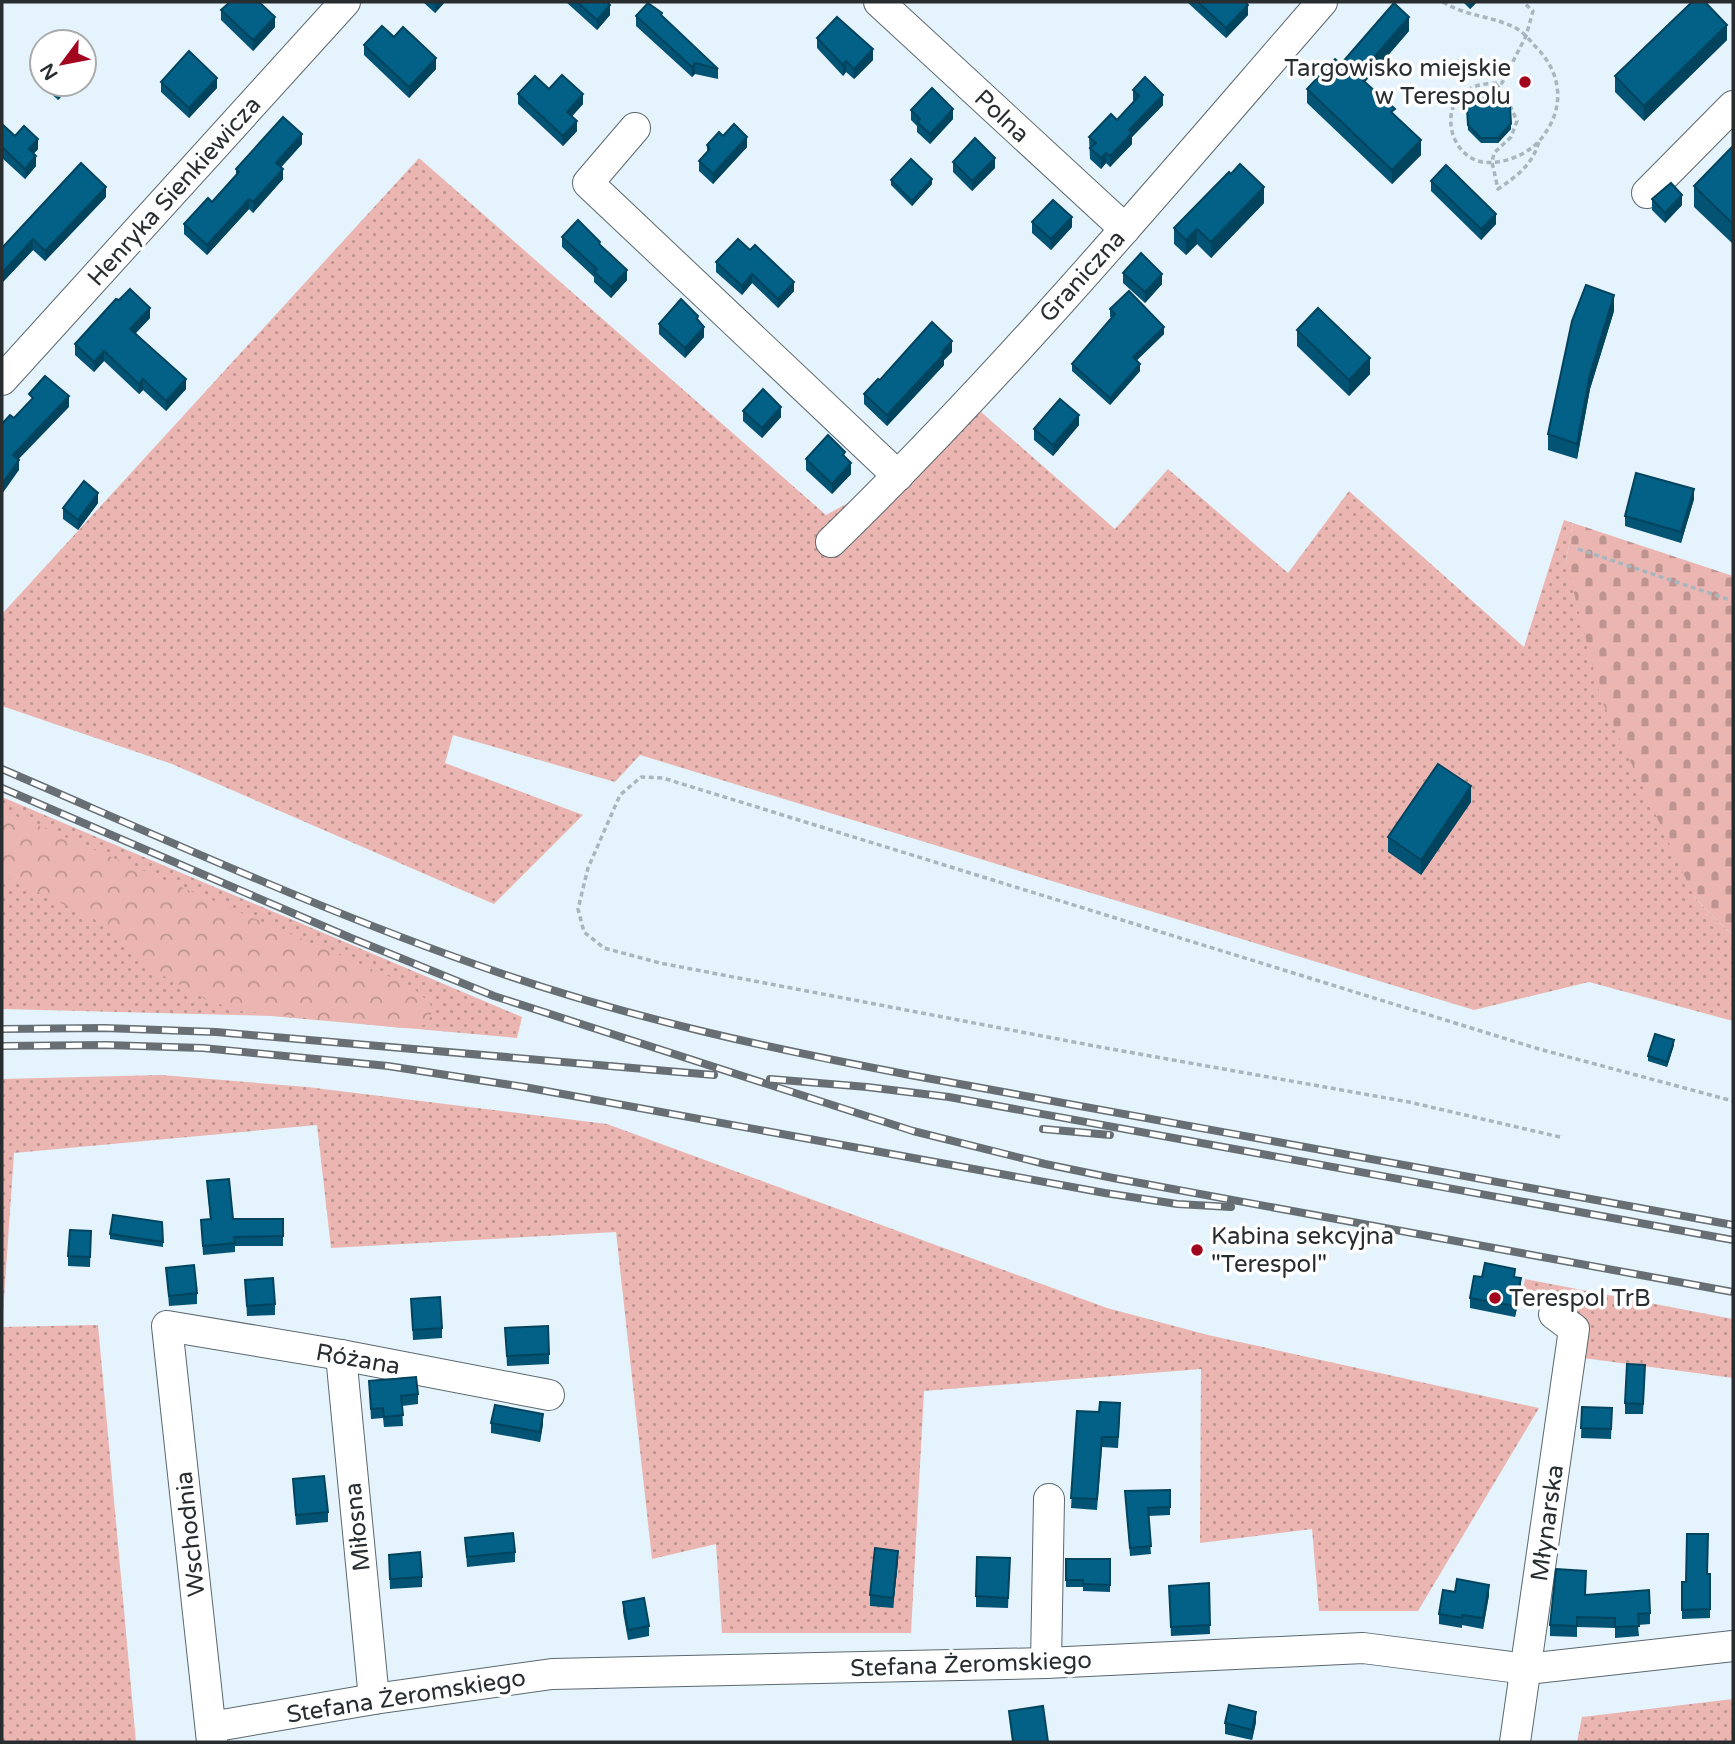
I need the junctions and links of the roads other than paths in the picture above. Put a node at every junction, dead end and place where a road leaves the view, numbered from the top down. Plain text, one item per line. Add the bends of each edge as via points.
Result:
1 (345, 2) edge
2 (880, 2) edge
3 (1322, 2) edge
4 (1733, 106) edge
5 (635, 128) dead end
6 (1647, 193) dead end
7 (1125, 229) junction
8 (2, 380) edge
9 (898, 476) junction
10 (831, 542) dead end
11 (1554, 1314) dead end
12 (167, 1326) joint
13 (341, 1355) junction
14 (549, 1395) dead end
15 (1049, 1500) dead end
16 (1733, 1646) edge
17 (1046, 1663) junction
18 (1527, 1669) junction
19 (374, 1699) junction
20 (211, 1735) edge
21 (1516, 1742) edge

1 - 8 street, Henryka Sienkiewicza
2 - 7 street, Polna
3 - 7 street, Graniczna
4 - 6 street
5 - 9 street via 588,183
7 - 9 street, Graniczna
9 - 10 street, Graniczna
11 - 18 street, Młynarska via 1574,1329
12 - 13 street, Różana
12 - 20 street, Wschodnia
13 - 14 street, Różana
13 - 19 street, Miłosna
15 - 17 street
16 - 18 street, Stefana Żeromskiego
17 - 18 street, Stefana Żeromskiego via 1363,1648
17 - 19 street, Stefana Żeromskiego via 552,1674
18 - 21 street, Młynarska
19 - 20 street, Stefana Żeromskiego

